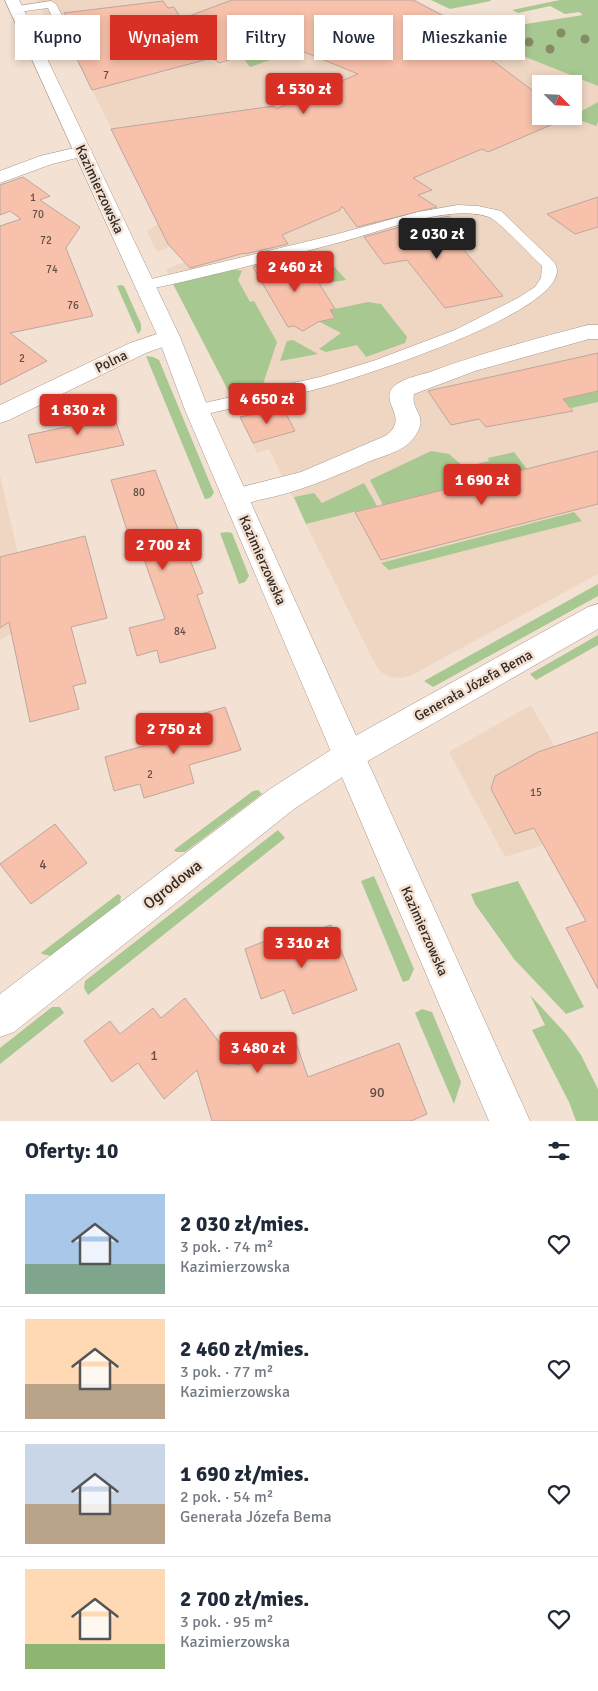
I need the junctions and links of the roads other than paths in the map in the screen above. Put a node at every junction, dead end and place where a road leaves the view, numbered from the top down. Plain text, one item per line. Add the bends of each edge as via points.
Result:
1 (15, 5) edge
2 (56, 15) edge
3 (41, 60) edge
4 (83, 151) junction
5 (0, 177) edge
6 (144, 285) junction
7 (598, 332) edge
8 (169, 337) junction
9 (197, 410) junction
10 (0, 415) edge
11 (235, 497) junction
12 (598, 615) edge
13 (348, 756) junction
14 (0, 1018) edge
15 (510, 1121) edge

1 - 2 lane via 51,4
3 - 4 main road, Kazimierzowska
4 - 5 main road
4 - 6 main road, Kazimierzowska
6 - 8 main road, Kazimierzowska
6 - 9 lane via 421,216 472,209 496,214 549,266 549,278 540,290 524,301 434,344 323,382
7 - 11 main road via 588,332 467,366 405,389 400,395 400,403 409,413 409,422 406,431 394,442 309,478
8 - 9 main road, Kazimierzowska
8 - 10 main road, Polna via 138,348
9 - 11 main road, Kazimierzowska
11 - 13 main road, Kazimierzowska
12 - 13 main road, Generała Józefa Bema
13 - 14 main road, Ogrodowa via 282,799
13 - 15 main road, Kazimierzowska

